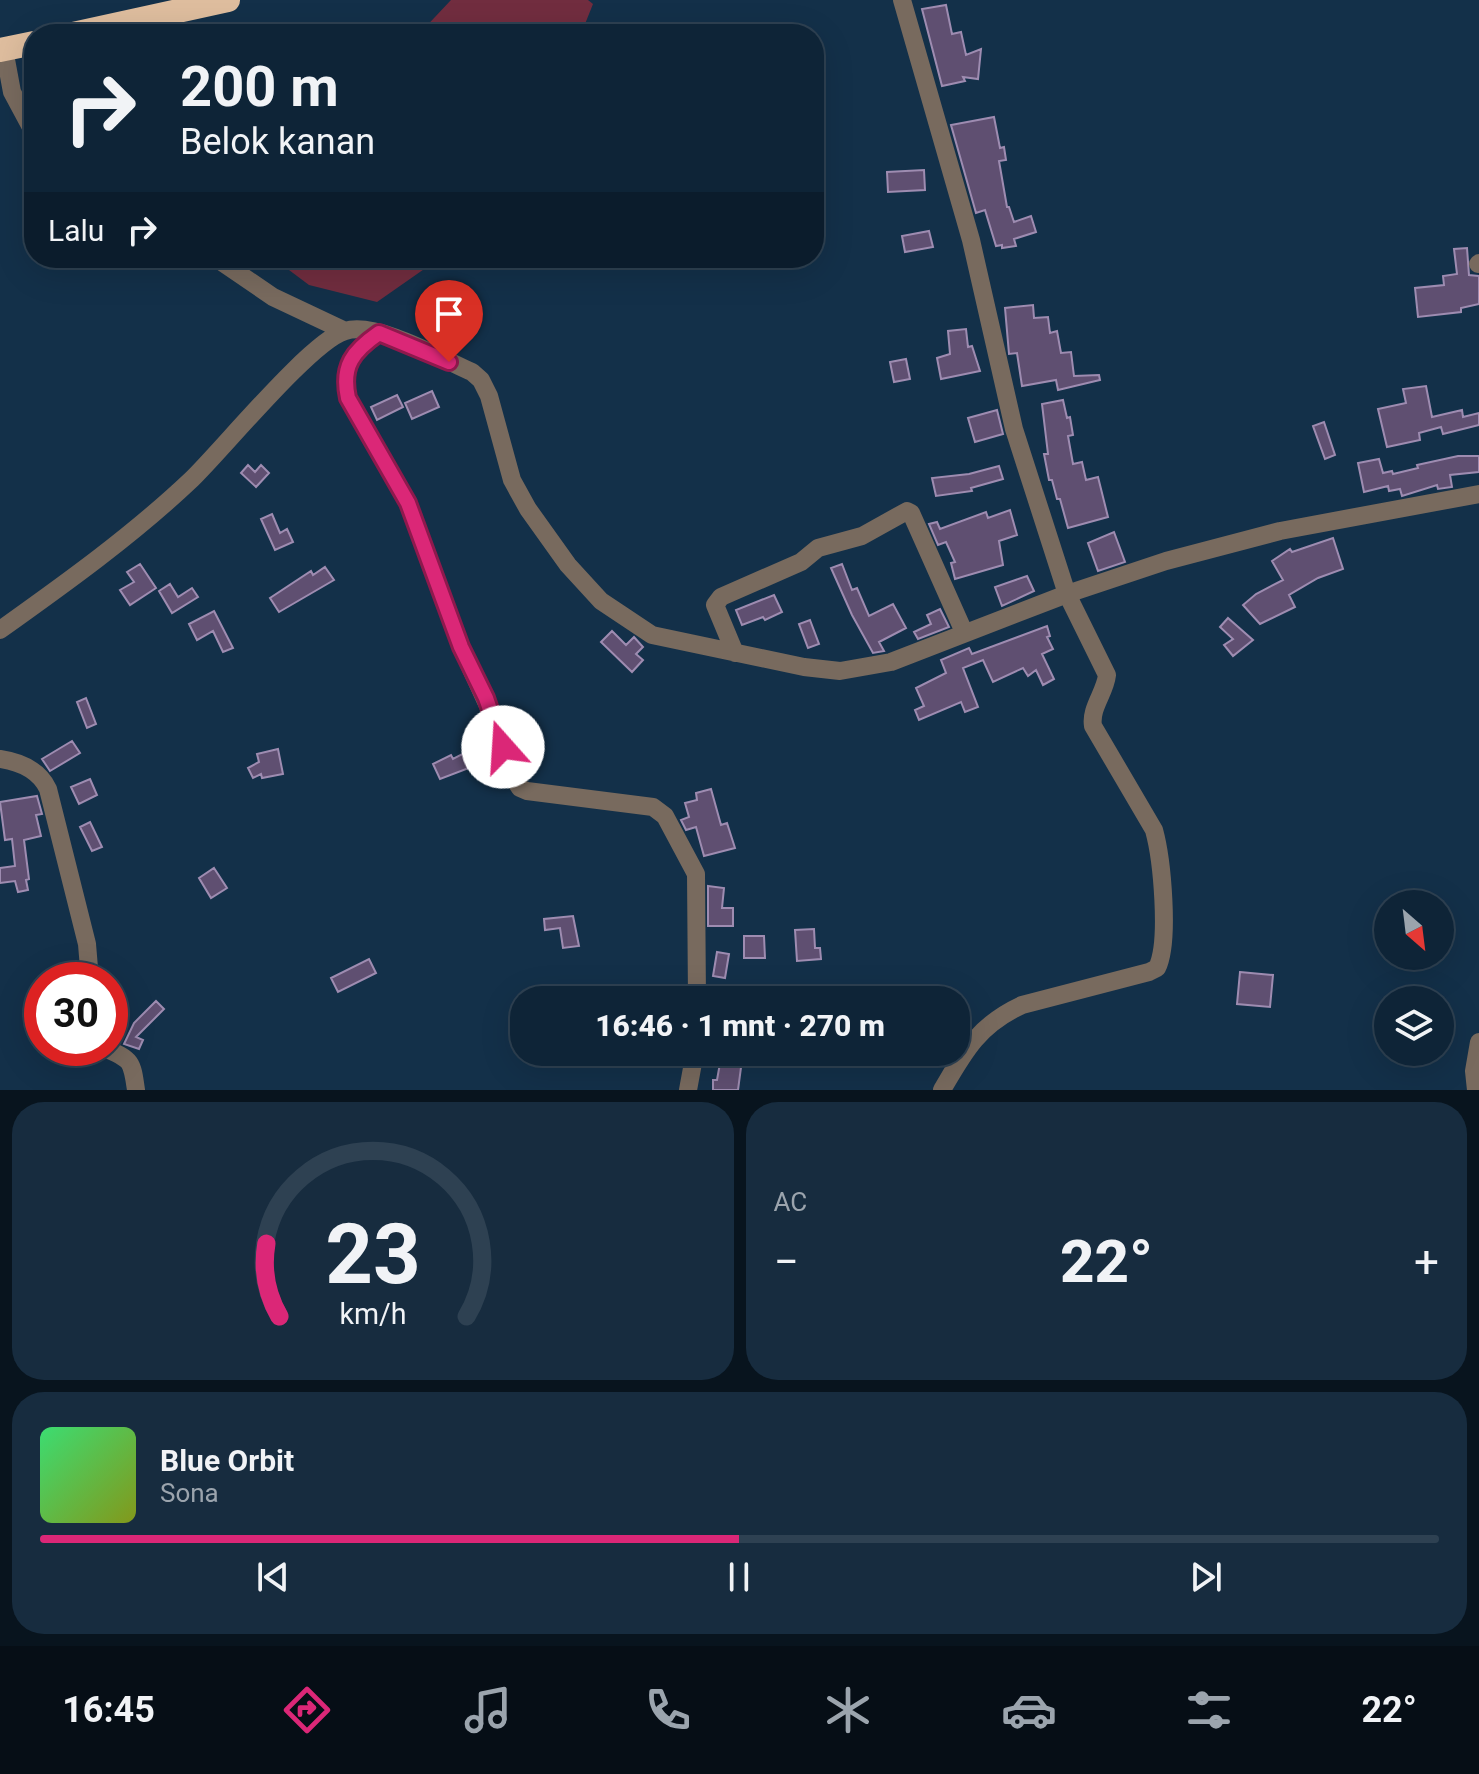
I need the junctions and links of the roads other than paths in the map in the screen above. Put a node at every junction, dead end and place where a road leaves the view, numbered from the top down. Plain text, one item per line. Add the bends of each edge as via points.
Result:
1 (228, 0) edge
2 (902, 0) edge
3 (119, 24) edge
4 (24, 45) edge
5 (2, 50) edge
6 (24, 114) edge
7 (231, 268) edge
8 (345, 331) junction
9 (379, 333) junction
10 (1479, 494) edge
11 (1067, 594) junction
12 (0, 630) edge
13 (964, 632) junction
14 (735, 653) junction
15 (0, 759) edge
16 (88, 962) edge
17 (697, 986) edge
18 (1479, 1042) edge
19 (128, 1059) edge
20 (692, 1066) edge
21 (136, 1090) edge
22 (688, 1090) edge
23 (942, 1090) edge
24 (1476, 1090) edge

1 - 3 highway
2 - 11 street via 971,240 1014,429
4 - 5 highway
5 - 6 street via 12,92
7 - 8 street via 273,297
8 - 9 street
8 - 12 street via 294,372 163,505
9 - 14 street via 481,380 517,489 552,543 601,601 652,635
9 - 17 street via 349,364 344,380 348,398 408,503 461,647 499,730 512,776 527,791 653,807 665,816 696,874
10 - 11 street via 1280,531
11 - 13 street
11 - 23 street via 1107,675 1093,726 1154,830 1159,848 1163,957 1149,972 1004,1013 972,1039
13 - 14 street via 891,662 840,671
13 - 14 street via 907,511 875,531 818,548 801,562 721,597 715,605
15 - 16 street via 28,767 48,789
18 - 24 street
19 - 21 street
20 - 22 street

